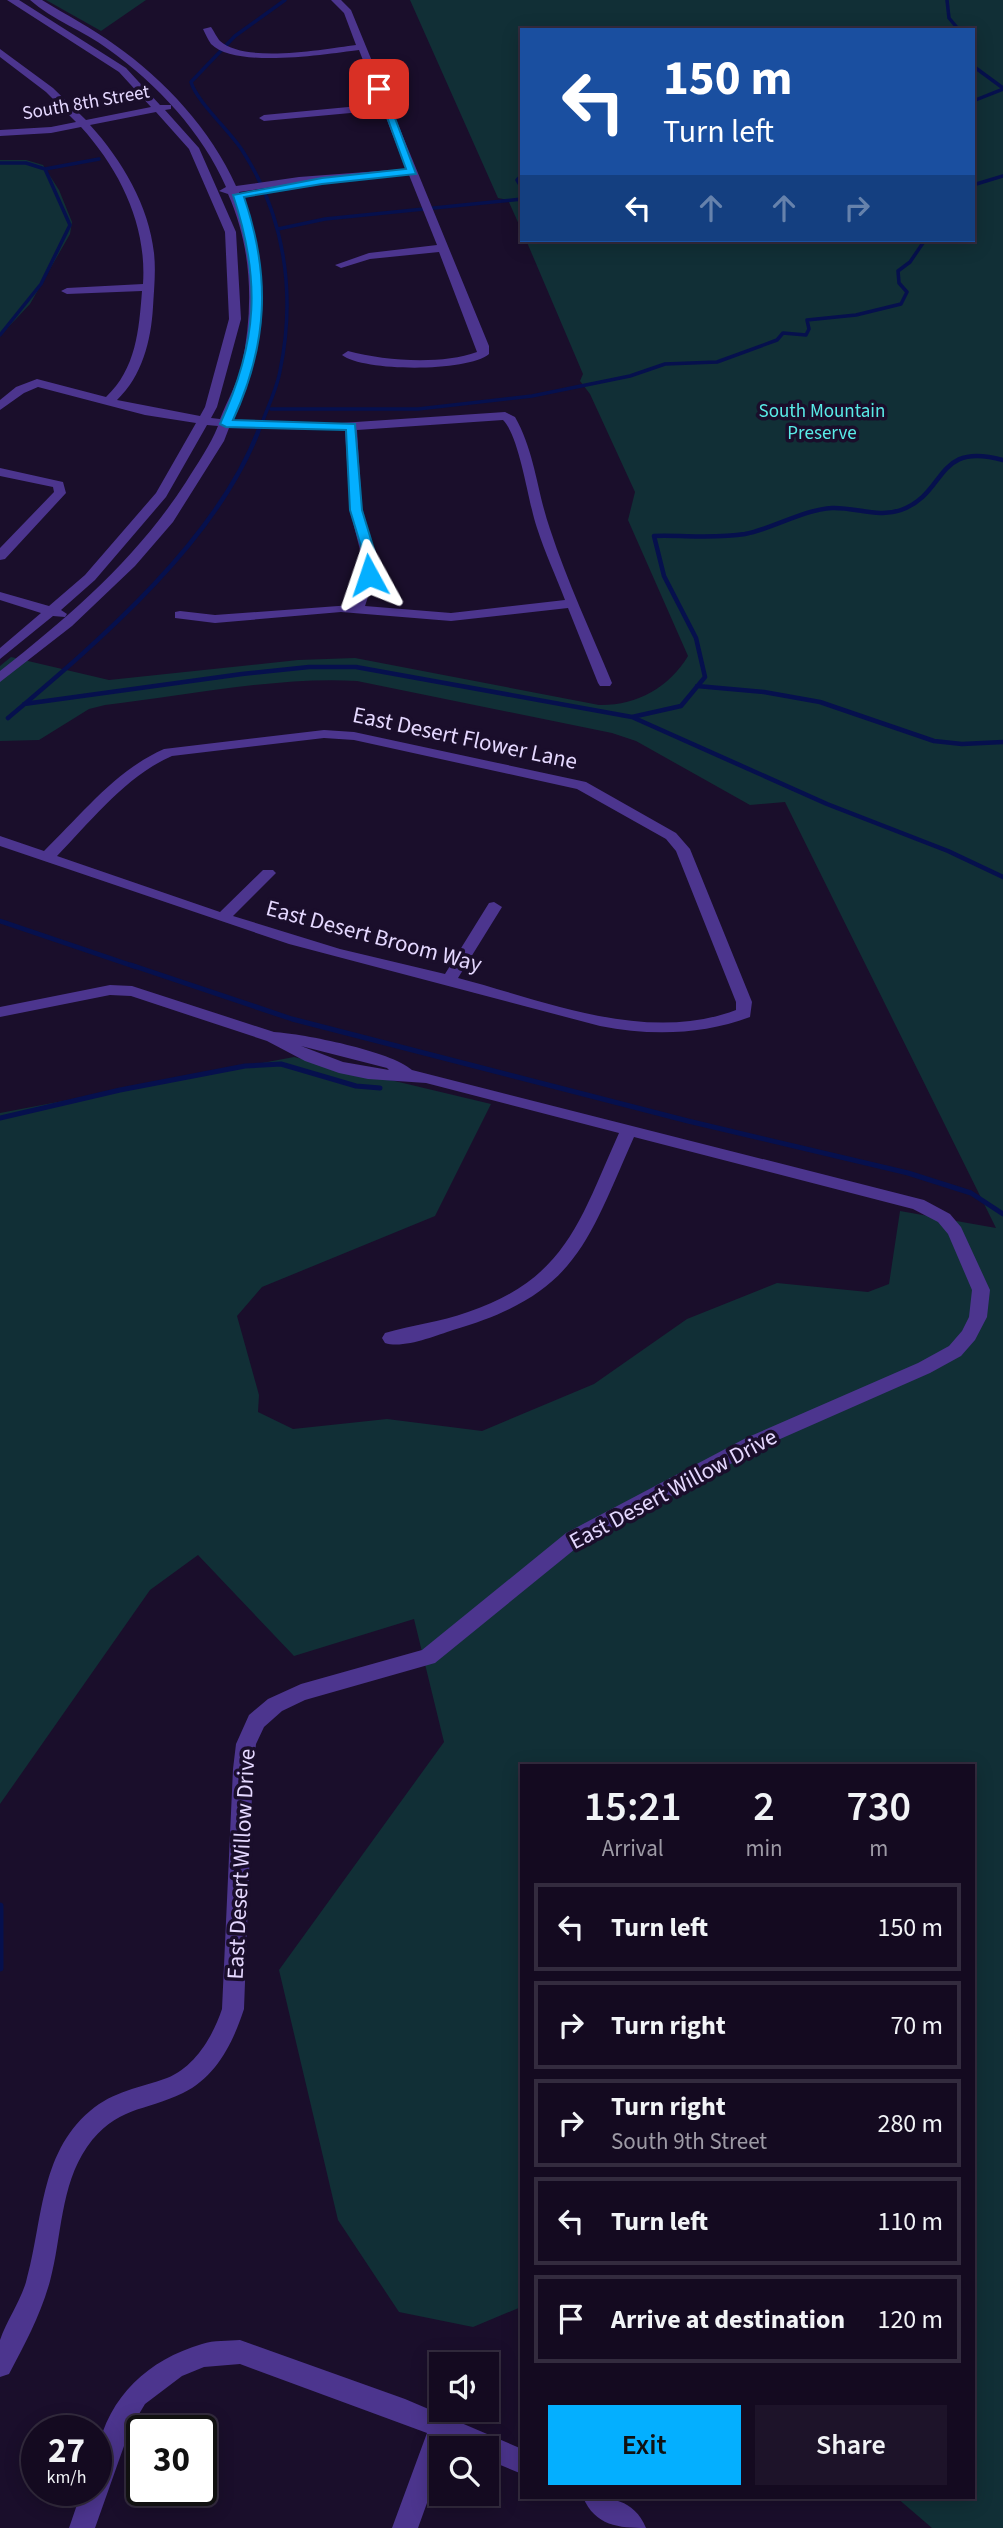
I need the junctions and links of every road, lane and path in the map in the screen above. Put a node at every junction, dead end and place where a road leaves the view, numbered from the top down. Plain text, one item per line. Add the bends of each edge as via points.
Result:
1 (12, 0) edge
2 (35, 0) edge
3 (336, 0) edge
4 (208, 29) dead end
5 (362, 47) junction
6 (0, 52) edge
7 (6, 62) edge
8 (177, 105) junction
9 (386, 107) junction
10 (159, 108) junction
11 (264, 118) dead end
12 (84, 124) junction
13 (0, 133) edge
14 (412, 172) junction
15 (237, 192) junction
16 (219, 194) junction
17 (442, 248) junction
18 (341, 265) dead end
19 (148, 287) junction
20 (66, 291) dead end
21 (237, 312) junction
22 (257, 312) junction
23 (348, 355) dead end
24 (108, 402) junction
25 (0, 406) edge
26 (205, 421) junction
27 (226, 424) junction
28 (351, 427) junction
29 (0, 472) edge
30 (0, 556) edge
31 (0, 596) edge
32 (573, 603) junction
33 (358, 608) junction
34 (54, 612) junction
35 (180, 615) dead end
36 (75, 618) junction
37 (0, 656) edge
38 (0, 678) edge
39 (605, 683) dead end
40 (0, 841) edge
41 (47, 857) junction
42 (268, 873) dead end
43 (494, 907) dead end
44 (223, 918) junction
45 (449, 980) junction
46 (0, 1012) edge
47 (744, 1013) joint
48 (628, 1131) junction
49 (391, 1338) dead end
50 (0, 2365) edge
51 (442, 2427) junction
52 (112, 2444) edge
53 (520, 2461) edge
54 (598, 2499) edge
55 (90, 2506) edge
56 (82, 2528) edge
57 (405, 2528) edge
58 (634, 2528) edge

1 - 10 street via 102,56
2 - 8 street via 118,52
3 - 5 street via 348,12
4 - 5 street via 217,44 229,51 255,56
5 - 9 street
6 - 7 street
7 - 12 street via 40,81
8 - 10 street, South 8th Street
8 - 15 street via 211,146
9 - 11 street
9 - 14 street
10 - 12 street, South 8th Street
10 - 16 street via 192,147
12 - 13 street, South 8th Street
12 - 19 street via 114,163 140,217 148,247
14 - 15 street
14 - 17 street
15 - 16 street
15 - 22 street via 253,239
16 - 21 street via 234,242
17 - 18 street via 369,256
17 - 23 street via 483,354 400,365 370,363
19 - 20 street
19 - 24 street via 144,337 125,386
21 - 22 street
21 - 26 street via 230,353
22 - 27 street via 243,386
24 - 25 street via 37,383
24 - 26 street
26 - 27 street
26 - 34 street via 144,517
27 - 28 street
27 - 36 street via 168,519
28 - 32 street via 505,416 511,420 528,461 535,506
28 - 33 street via 356,510 371,566
29 - 30 street via 59,485 60,493
31 - 34 street
32 - 33 street via 451,617
32 - 39 street
33 - 35 street via 215,619
34 - 36 street
34 - 37 street
36 - 38 street
40 - 41 street, East Desert Broom Way
41 - 44 street, East Desert Broom Way
41 - 47 street, East Desert Flower Lane via 126,778 169,752 288,737 354,736 560,779 606,797 671,836 683,849 744,1002
42 - 44 street
43 - 45 street
44 - 45 street, East Desert Broom Way via 337,953
45 - 47 street, East Desert Broom Way via 638,1027 727,1021
46 - 48 street, East Desert Willow Drive via 110,990 132,991 273,1037 317,1060 380,1075 409,1074
48 - 49 street via 578,1240 559,1266 527,1293 491,1312
48 - 50 street, East Desert Willow Drive via 918,1204 944,1218 955,1231 981,1290 978,1317 969,1335 955,1351 924,1368 753,1443 573,1539 428,1657 302,1693 275,1705 256,1721 246,1744 243,1769 233,2009 225,2038 176,2085 127,2099 100,2116 79,2139 64,2164 38,2281
51 - 52 street via 240,2352 204,2355 174,2367 136,2395
51 - 53 street
51 - 57 street
54 - 58 street
55 - 56 street

